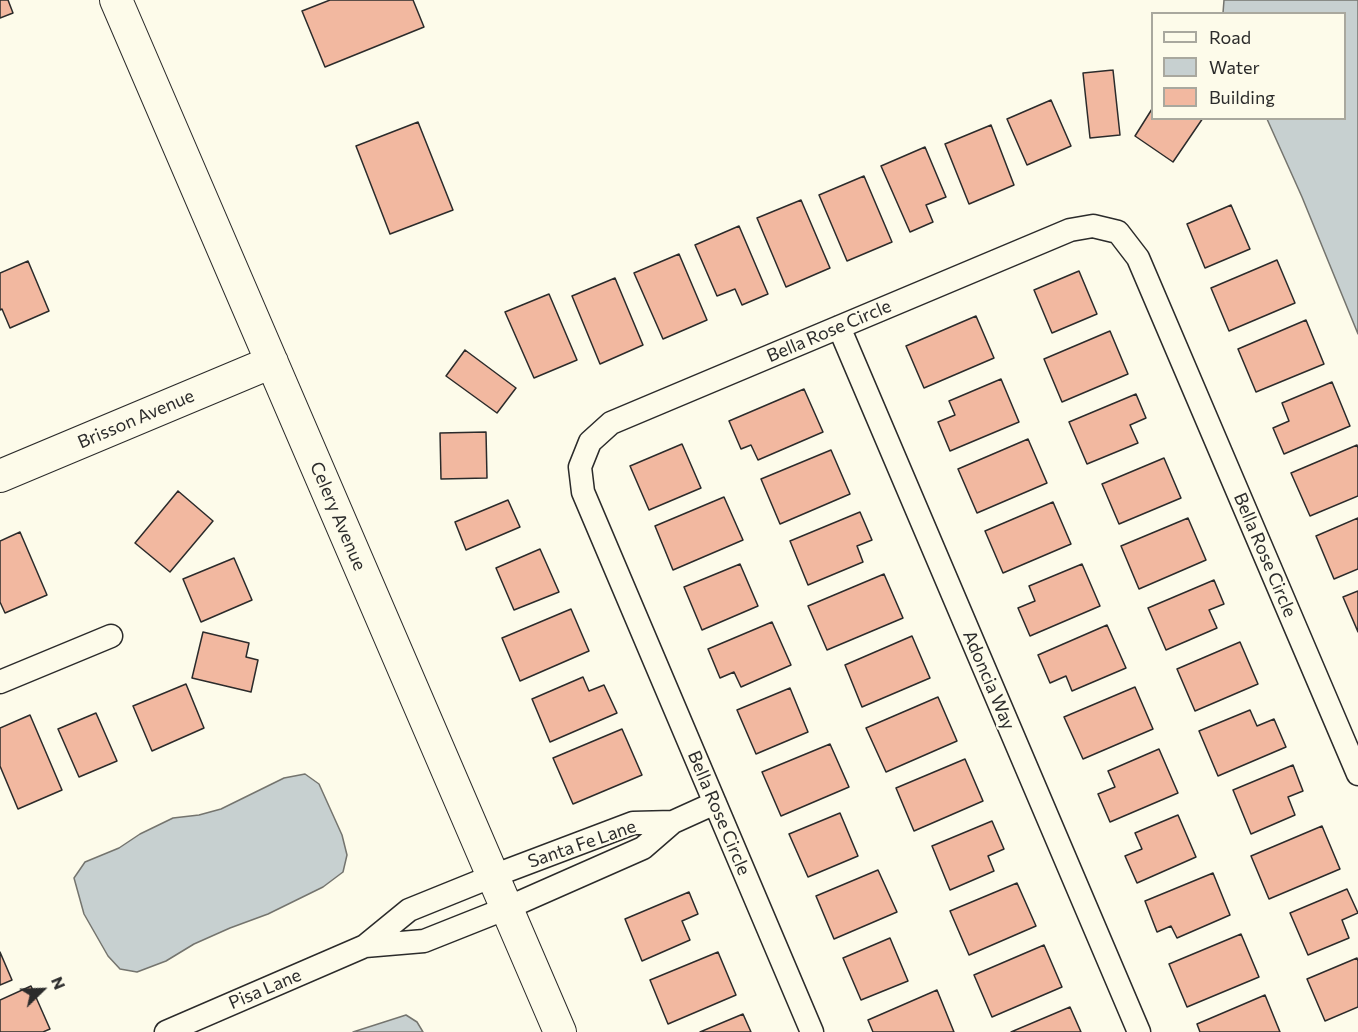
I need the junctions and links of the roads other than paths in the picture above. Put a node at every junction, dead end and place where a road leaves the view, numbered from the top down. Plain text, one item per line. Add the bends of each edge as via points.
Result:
1 (116, 0) edge
2 (839, 327) junction
3 (272, 362) junction
4 (0, 476) edge
5 (111, 636) dead end
6 (0, 682) edge
7 (1358, 774) edge
8 (715, 803) junction
9 (673, 822) junction
10 (493, 876) junction
11 (507, 908) junction
12 (365, 946) junction
13 (166, 1032) edge
14 (560, 1032) edge
15 (812, 1032) edge
16 (1139, 1032) edge

1 - 3 main road, Celery Avenue
2 - 7 street, Bella Rose Circle via 1070,230 1093,226 1118,232 1138,258
2 - 8 street, Bella Rose Circle via 611,423 590,441 580,467 583,492
2 - 16 street, Adoncia Way
3 - 4 main road, Brisson Avenue
3 - 10 main road, Celery Avenue
5 - 6 street
8 - 9 street, Santa Fe Lane
8 - 15 street, Bella Rose Circle
9 - 10 street, Santa Fe Lane via 633,824
9 - 11 street, Santa Fe Lane via 643,848
10 - 11 main road, Celery Avenue
10 - 12 street, Pisa Lane via 409,910
11 - 12 street, Pisa Lane via 424,942
11 - 14 main road, Celery Avenue
12 - 13 street, Pisa Lane

